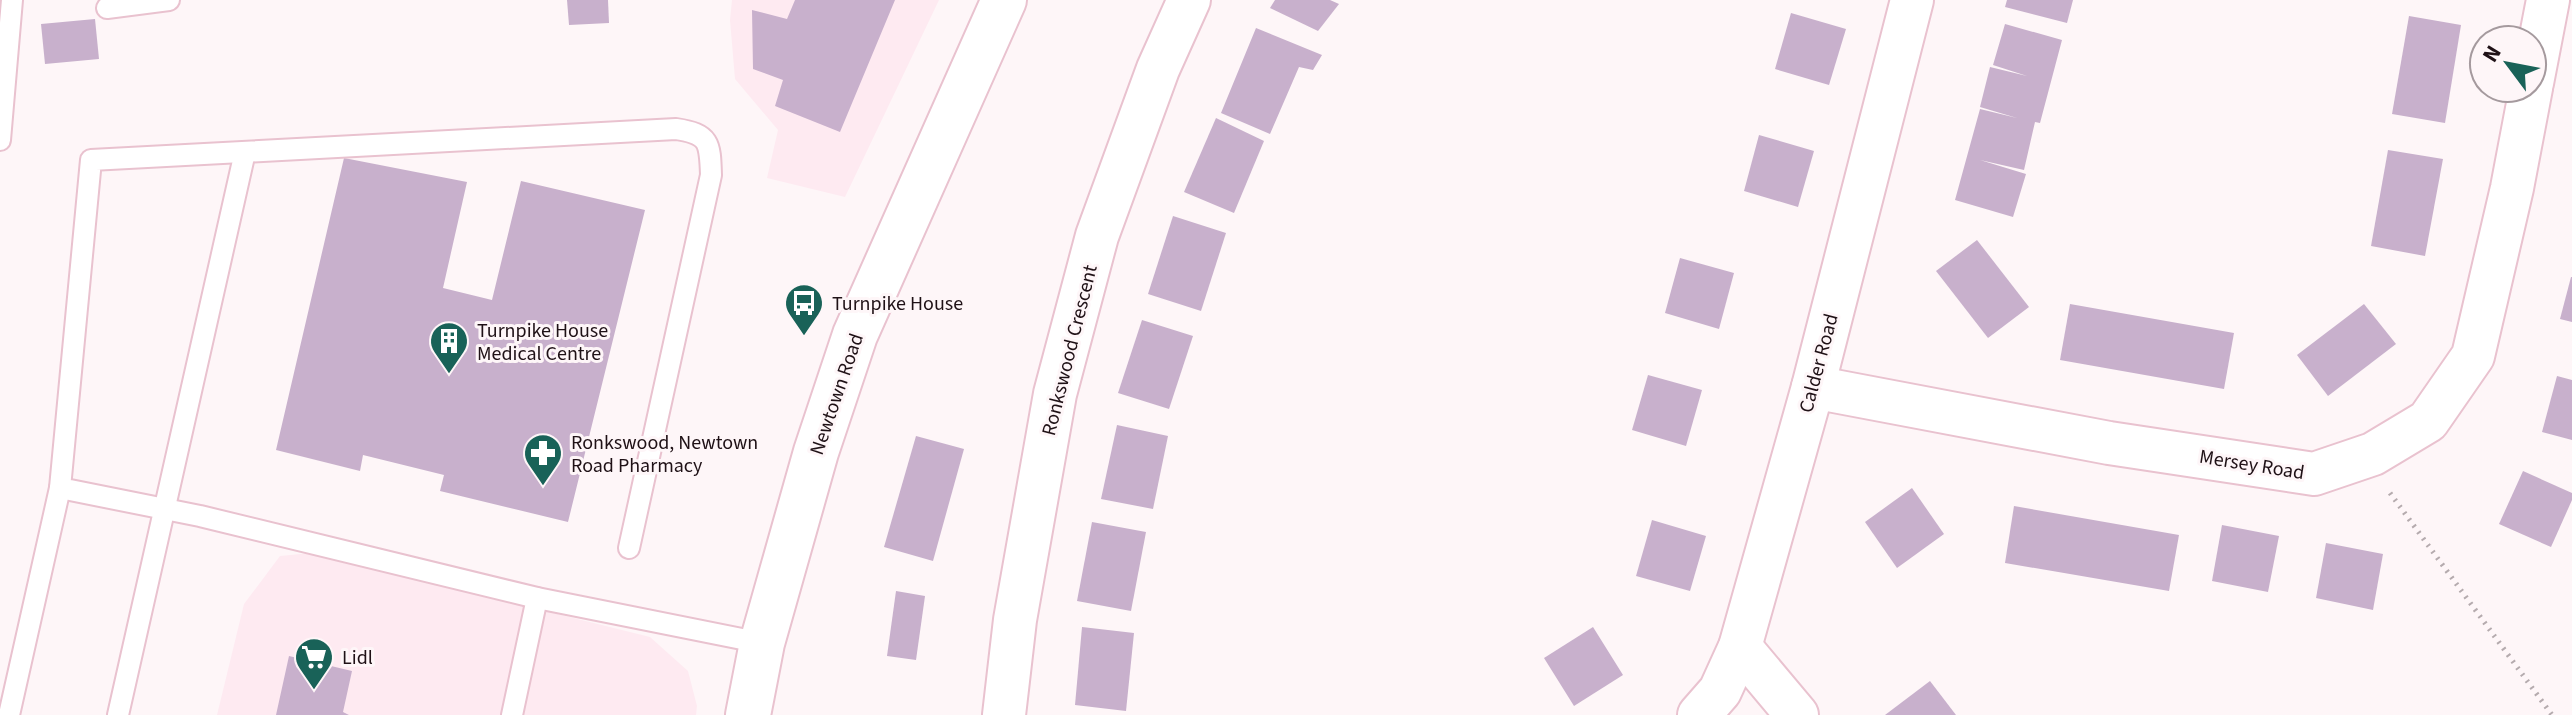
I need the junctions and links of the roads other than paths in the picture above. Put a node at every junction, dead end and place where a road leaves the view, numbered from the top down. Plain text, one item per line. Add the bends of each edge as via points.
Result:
1 (12, 0) edge
2 (169, 0) edge
3 (1004, 0) edge
4 (1189, 0) edge
5 (1912, 0) edge
6 (2548, 0) edge
7 (107, 8) dead end
8 (2544, 24) edge
9 (2528, 104) edge
10 (0, 140) edge
11 (245, 152) junction
12 (1813, 387) junction
13 (60, 488) junction
14 (165, 508) junction
15 (629, 548) dead end
16 (537, 598) junction
17 (762, 643) junction
18 (1740, 647) junction
19 (9, 715) edge
20 (118, 715) edge
21 (512, 715) edge
22 (748, 715) edge
23 (1004, 715) edge
24 (1699, 715) edge
25 (1797, 715) edge

1 - 10 lane
2 - 7 lane
3 - 17 main road, Newtown Road via 855,335
4 - 23 street, Ronkswood Crescent via 1097,236 1055,394 1015,620
5 - 12 street, Calder Road
6 - 8 street, Mersey Road
9 - 12 street, Mersey Road via 2473,356 2428,421 2373,454 2314,474 2109,443
11 - 13 lane via 91,160
11 - 14 lane
11 - 15 lane via 676,129 696,132 706,142 711,175
12 - 18 street, Calder Road
13 - 14 lane
13 - 19 lane
14 - 16 lane
14 - 20 lane
16 - 17 lane
16 - 21 lane
17 - 22 main road, Newtown Road
18 - 24 street, Calder Road via 1720,691
18 - 25 street

